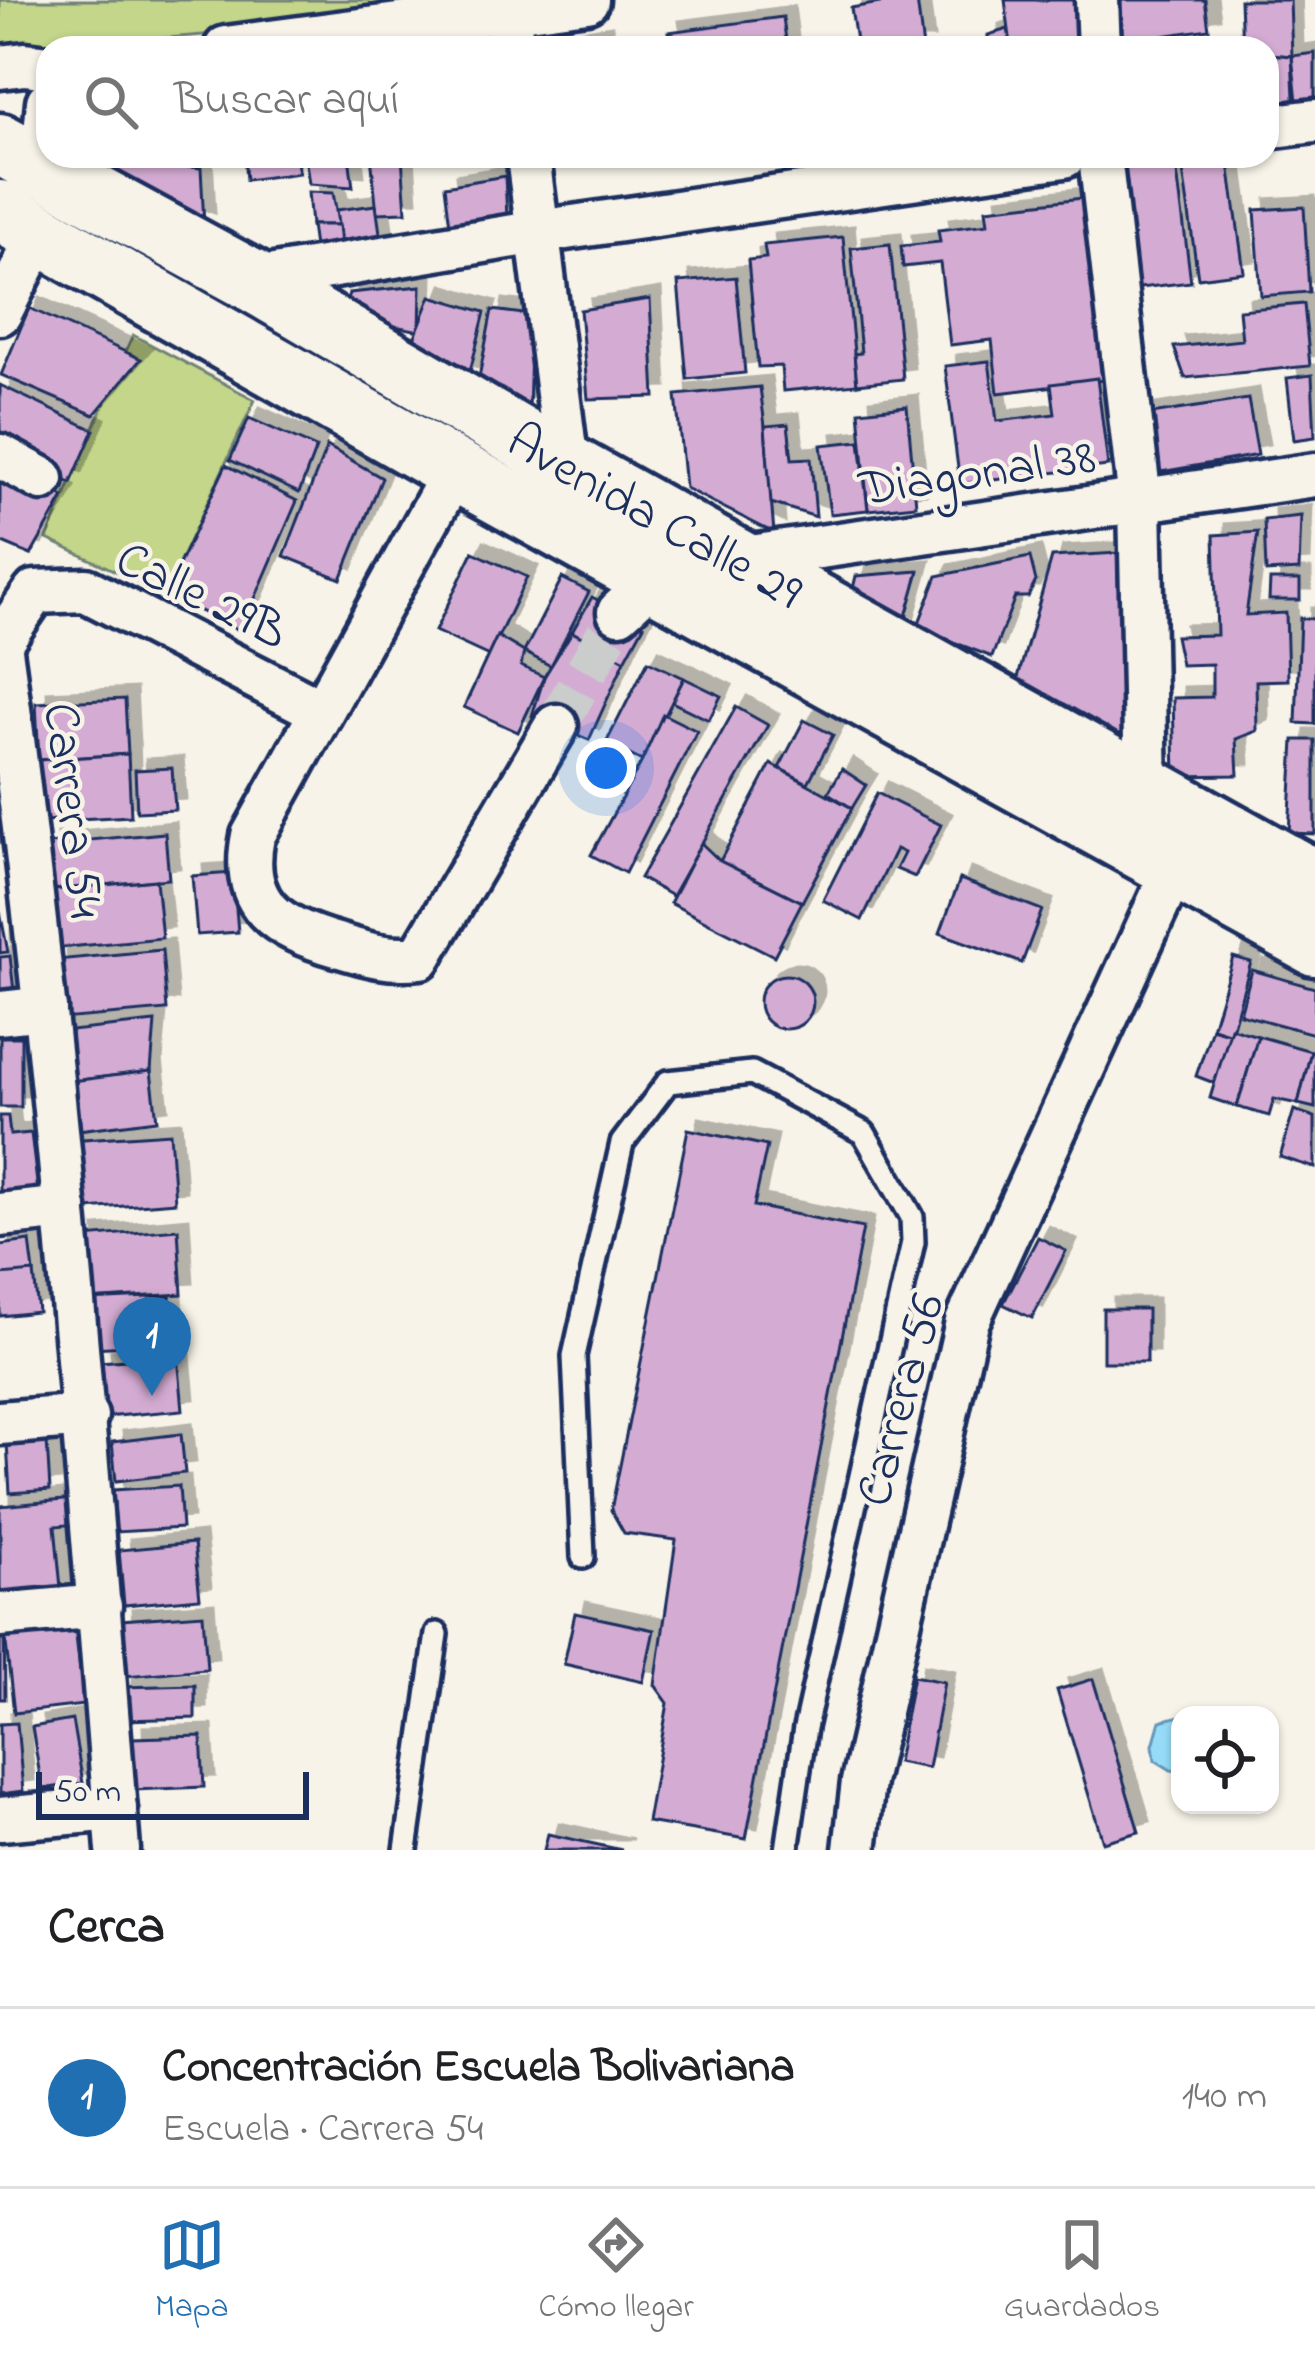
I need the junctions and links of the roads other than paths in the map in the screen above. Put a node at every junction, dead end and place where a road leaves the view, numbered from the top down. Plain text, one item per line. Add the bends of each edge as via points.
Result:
1 (587, 0) edge
2 (1096, 0) edge
3 (509, 20) edge
4 (347, 36) edge
5 (1098, 36) edge
6 (36, 65) edge
7 (0, 67) edge
8 (1315, 121) edge
9 (36, 126) edge
10 (1279, 126) edge
11 (21, 155) edge
12 (45, 168) edge
13 (530, 168) edge
14 (981, 168) edge
15 (1101, 168) edge
16 (20, 222) edge
17 (538, 232) junction
18 (250, 280) junction
19 (0, 314) edge
20 (0, 456) edge
21 (567, 465) junction
22 (455, 470) junction
23 (1315, 475) edge
24 (42, 479) dead end
25 (1140, 501) junction
26 (737, 559) junction
27 (35, 592) joint
28 (638, 595) junction
29 (319, 710) junction
30 (556, 726) tunnel mouth
31 (1146, 788) junction
32 (13, 828) edge
33 (1175, 867) junction
34 (1315, 880) edge
35 (1315, 945) edge
36 (45, 1008) junction
37 (0, 1013) edge
38 (65, 1208) junction
39 (0, 1215) edge
40 (86, 1416) junction
41 (0, 1423) edge
42 (583, 1557) dead end
43 (100, 1606) junction
44 (0, 1615) edge
45 (437, 1634) dead end
46 (0, 1819) edge
47 (116, 1830) edge
48 (406, 1850) edge
49 (787, 1850) edge
50 (855, 1850) edge

1 - 3 street
2 - 5 street
3 - 4 street
6 - 7 street
8 - 10 street
9 - 11 street
12 - 18 main road, Avenida Calle 29
13 - 17 street
14 - 17 street
15 - 25 street
16 - 19 street
16 - 22 main road, Avenida Calle 29
17 - 18 street
17 - 21 street
18 - 21 main road, Avenida Calle 29
20 - 24 street
21 - 26 main road, Avenida Calle 29
22 - 28 main road, Avenida Calle 29
22 - 29 street
23 - 25 street, Diagonal 38
25 - 26 street, Diagonal 38
25 - 31 street
26 - 28 street, Diagonal 38
26 - 31 main road, Avenida Calle 29
27 - 29 street, Calle 29B via 86,590
27 - 32 street, Carrera 54 via 0,644
28 - 33 main road, Avenida Calle 29
29 - 30 street via 253,836 247,865 255,894 301,935 395,961 420,957
31 - 34 main road, Avenida Calle 29
32 - 36 street, Carrera 54
33 - 35 main road, Avenida Calle 29
33 - 50 street, Carrera 56 via 967,1322 863,1782
36 - 37 street
36 - 38 street, Carrera 54
38 - 39 street
38 - 40 street, Carrera 54
40 - 41 street
40 - 43 street, Carrera 54
42 - 49 lane via 574,1356 622,1143 668,1082 752,1073 864,1132 912,1217
43 - 44 street
43 - 47 street, Carrera 54
45 - 48 lane
46 - 47 street

